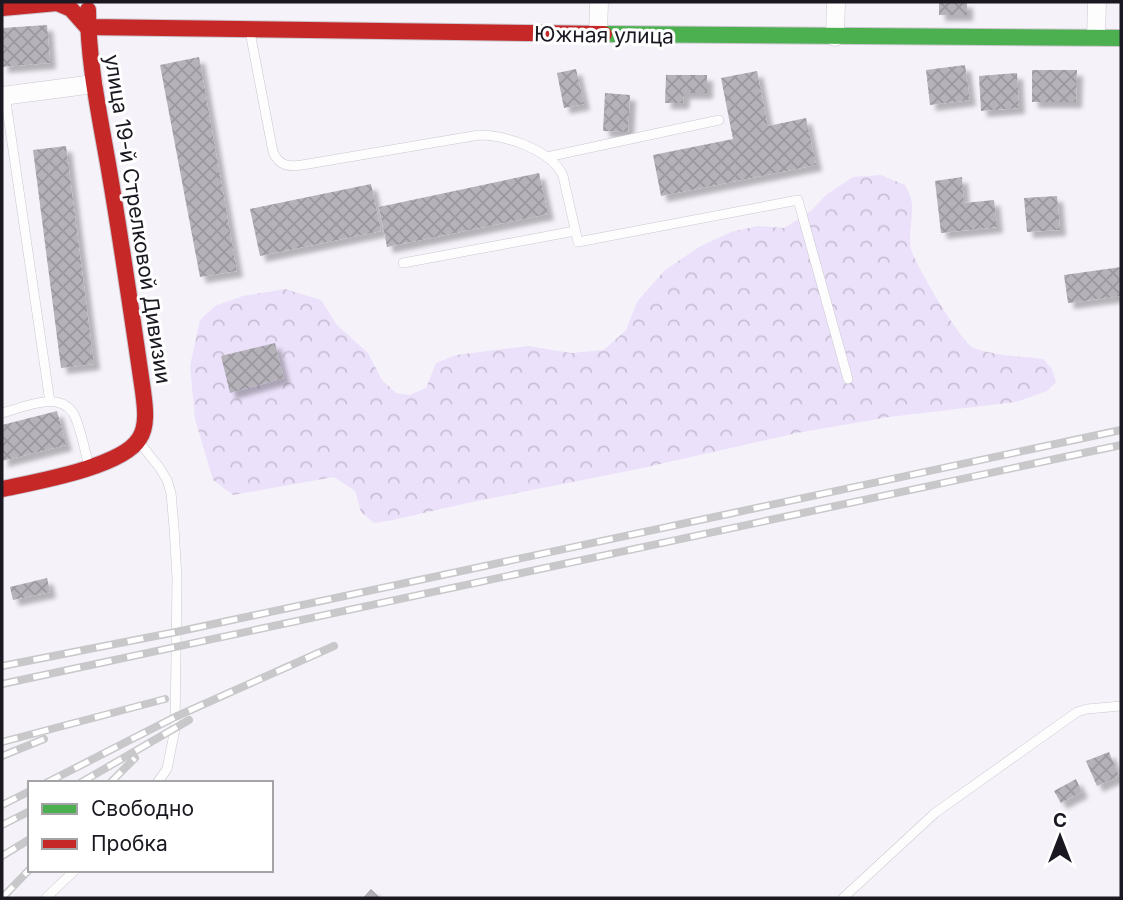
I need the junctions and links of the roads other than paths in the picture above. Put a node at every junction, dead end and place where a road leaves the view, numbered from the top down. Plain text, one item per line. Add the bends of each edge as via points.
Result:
1 (89, 2) edge
2 (599, 2) edge
3 (836, 2) edge
4 (1097, 2) edge
5 (2, 8) edge
6 (87, 27) junction
7 (250, 30) junction
8 (598, 35) junction
9 (835, 37) junction
10 (1096, 37) junction
11 (1121, 38) edge
12 (94, 84) junction
13 (3, 95) edge
14 (719, 120) dead end
15 (547, 157) junction
16 (575, 230) junction
17 (403, 263) dead end
18 (848, 379) dead end
19 (50, 402) junction
20 (2, 413) edge
21 (139, 442) junction
22 (89, 466) junction
23 (2, 489) edge
24 (1121, 706) edge
25 (158, 781) edge
26 (73, 872) edge
27 (46, 898) edge
28 (843, 898) edge

1 - 6 street, улица 19-й Стрелковой Дивизии
2 - 8 street
3 - 9 street
4 - 10 street
5 - 6 street via 57,3 73,9
6 - 7 street, Южная улица
6 - 12 street, улица 19-й Стрелковой Дивизии
7 - 8 street, Южная улица
7 - 15 lane via 273,152 282,164 302,166 479,135 517,141
8 - 9 street, Южная улица
9 - 10 street, Южная улица
10 - 11 street, Южная улица
12 - 13 street
12 - 21 street, улица 19-й Стрелковой Дивизии via 144,391 145,420
13 - 19 lane
14 - 15 lane
15 - 16 lane via 560,168
16 - 17 lane
16 - 18 lane via 578,242 798,200
19 - 20 lane
19 - 22 lane via 61,403 73,413
21 - 22 street via 125,454
21 - 25 lane via 159,467 171,493 177,578 175,729 167,769
22 - 23 street
24 - 28 lane via 1077,712 934,813
26 - 27 lane

